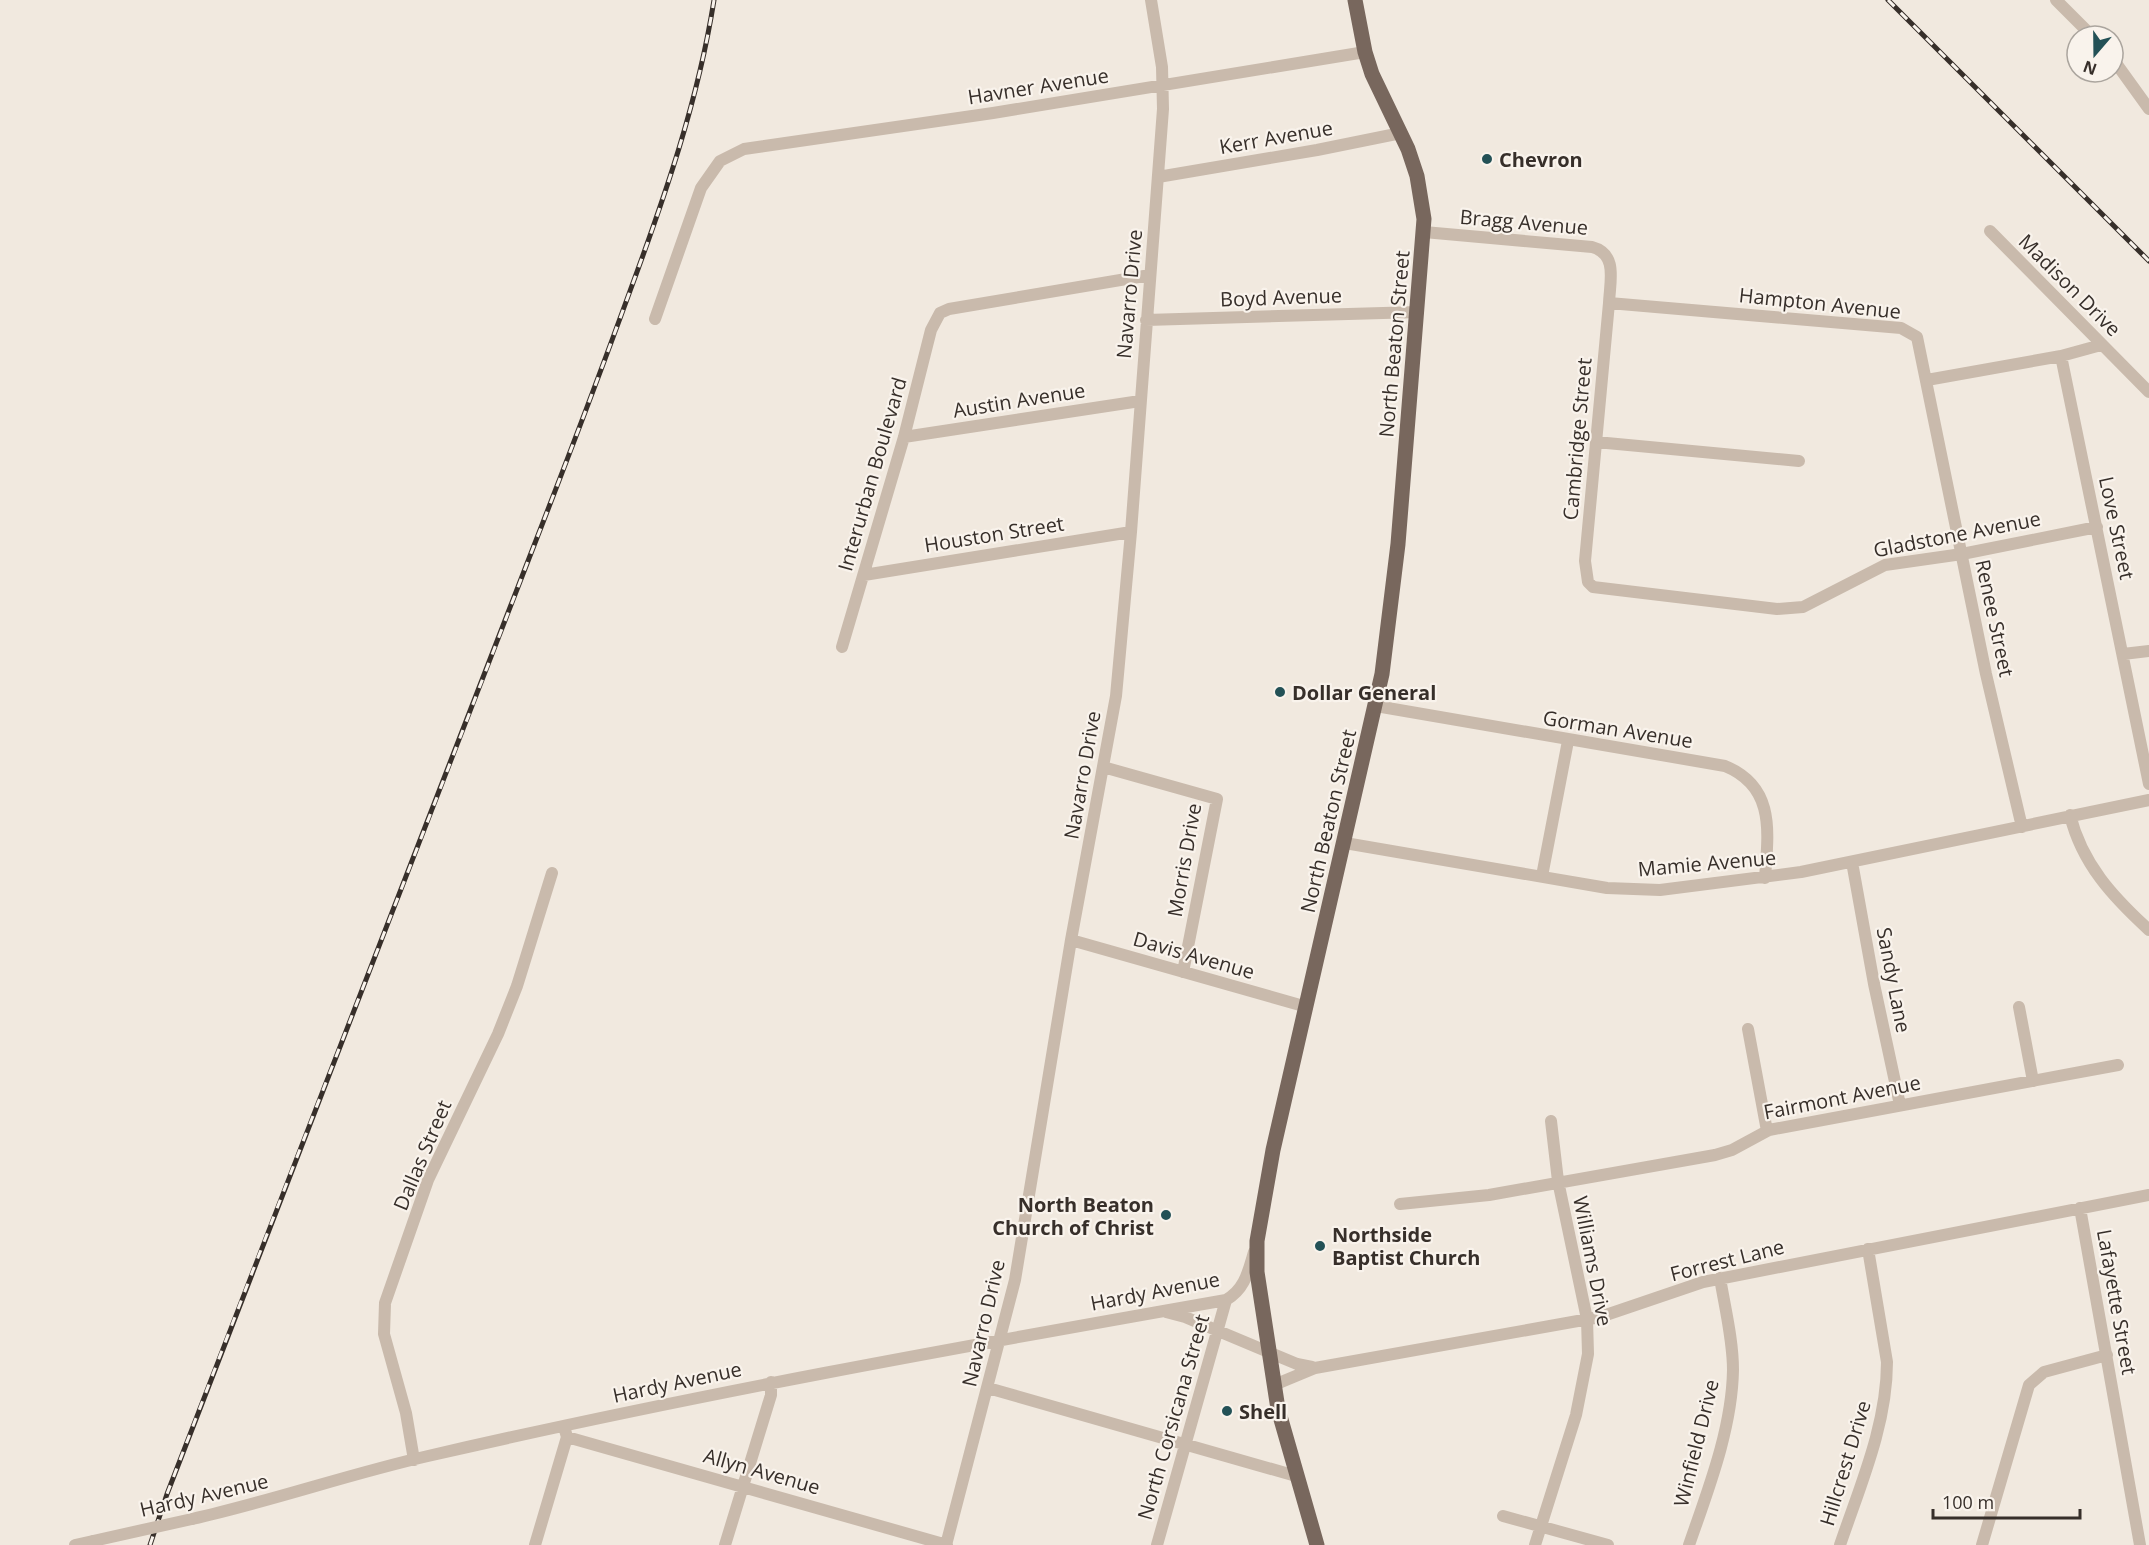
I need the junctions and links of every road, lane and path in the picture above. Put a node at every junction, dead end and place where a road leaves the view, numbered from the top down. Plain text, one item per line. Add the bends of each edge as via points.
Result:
1 (1151, 0) edge
2 (1355, 0) edge
3 (2056, 0) edge
4 (2080, 24) edge
5 (1365, 52) junction
6 (2125, 75) edge
7 (1164, 85) junction
8 (2149, 109) edge
9 (1401, 133) junction
10 (1158, 177) junction
11 (1989, 231) dead end
12 (1424, 232) junction
13 (1150, 275) junction
14 (1609, 303) junction
15 (1418, 312) junction
16 (656, 319) dead end
17 (1146, 320) junction
18 (2102, 345) junction
19 (2061, 356) junction
20 (1927, 380) junction
21 (2149, 392) edge
22 (1140, 401) junction
23 (904, 437) junction
24 (1596, 442) junction
25 (1800, 461) dead end
26 (2097, 526) junction
27 (1131, 532) junction
28 (1962, 554) junction
29 (864, 575) junction
30 (1587, 579) joint
31 (842, 647) dead end
32 (2149, 651) edge
33 (2123, 654) junction
34 (1376, 706) junction
35 (1568, 741) junction
36 (1103, 767) junction
37 (2149, 784) edge
38 (2149, 800) edge
39 (2070, 816) junction
40 (2022, 827) junction
41 (1345, 843) junction
42 (1852, 862) junction
43 (552, 873) dead end
44 (1542, 876) junction
45 (1765, 878) junction
46 (2149, 930) edge
47 (1071, 940) junction
48 (1183, 972) junction
49 (1307, 1007) junction
50 (2019, 1007) dead end
51 (1748, 1029) dead end
52 (2118, 1065) dead end
53 (2032, 1081) junction
54 (1900, 1105) junction
55 (1551, 1121) dead end
56 (1767, 1131) junction
57 (1558, 1181) junction
58 (2149, 1195) edge
59 (1400, 1204) dead end
60 (2080, 1208) junction
61 (1257, 1241) junction
62 (1868, 1249) junction
63 (1720, 1278) junction
64 (1226, 1300) junction
65 (1162, 1311) junction
66 (1587, 1319) junction
67 (1218, 1331) junction
68 (1001, 1341) junction
69 (1268, 1353) junction
70 (2107, 1355) junction
71 (1315, 1368) junction
72 (771, 1382) junction
73 (1274, 1385) junction
74 (988, 1388) junction
75 (566, 1432) junction
76 (1186, 1445) junction
77 (414, 1460) junction
78 (1296, 1476) junction
79 (743, 1486) junction
80 (1503, 1516) dead end
81 (1540, 1527) junction
82 (75, 1545) edge
83 (535, 1545) edge
84 (725, 1545) edge
85 (946, 1545) edge
86 (1157, 1545) edge
87 (1317, 1545) edge
88 (1535, 1545) edge
89 (1608, 1545) edge
90 (1689, 1545) edge
91 (1840, 1545) edge
92 (1982, 1545) edge
93 (2140, 1545) edge

1 - 7 street, Navarro Drive
2 - 5 main road, North Beaton Street
3 - 4 street
5 - 7 street, Havner Avenue
5 - 9 main road, North Beaton Street
6 - 8 street
7 - 10 street, Navarro Drive
7 - 16 street, Havner Avenue via 744,149 720,161 701,188
9 - 10 street, Kerr Avenue
9 - 12 main road, North Beaton Street via 1417,176
10 - 13 street, Navarro Drive
11 - 18 street, Madison Drive
12 - 14 street, Bragg Avenue via 1601,249 1611,266
12 - 15 main road, North Beaton Street
13 - 17 street, Navarro Drive
13 - 23 street, Interurban Boulevard via 940,313
14 - 20 street, Hampton Avenue via 1901,328 1917,337
14 - 24 street, Cambridge Street
15 - 17 street, Boyd Avenue
15 - 34 main road, North Beaton Street via 1398,544
17 - 22 street, Navarro Drive
18 - 19 street
18 - 21 street, Madison Drive
19 - 20 street
19 - 26 street, Love Street
20 - 28 street, Renee Street
22 - 23 street, Austin Avenue
22 - 27 street, Navarro Drive
23 - 29 street, Interurban Boulevard
24 - 25 street
24 - 30 street, Cambridge Street via 1585,561
26 - 28 street, Gladstone Avenue
26 - 33 street, Love Street
27 - 29 street, Houston Street
27 - 36 street, Navarro Drive via 1116,696
28 - 30 street, Gladstone Avenue via 1886,565 1803,607 1777,609 1600,590
28 - 40 street, Renee Street
29 - 31 street, Interurban Boulevard
32 - 33 street
33 - 37 street, Love Street
34 - 35 street, Gorman Avenue
34 - 41 main road, North Beaton Street
35 - 44 street
35 - 45 street, Gorman Avenue via 1725,766 1742,773 1760,796 1768,821
36 - 47 street, Navarro Drive
36 - 48 street, Morris Drive via 1217,799
38 - 39 street, Mamie Avenue
39 - 40 street, Mamie Avenue
39 - 46 street via 2076,839 2092,869
40 - 42 street, Mamie Avenue
41 - 44 street, Mamie Avenue
41 - 49 main road, North Beaton Street
42 - 45 street, Mamie Avenue
42 - 54 street, Sandy Lane
43 - 77 street, Dallas Street via 517,986 429,1180 385,1303 384,1334 406,1413
44 - 45 street, Mamie Avenue via 1636,890
47 - 48 street, Davis Avenue
47 - 68 street, Navarro Drive via 1015,1280
48 - 49 street, Davis Avenue
49 - 61 main road, North Beaton Street via 1273,1150
50 - 53 street
51 - 56 street
52 - 53 street, Fairmont Avenue
53 - 54 street, Fairmont Avenue
54 - 56 street, Fairmont Avenue
55 - 57 street, Williams Drive
56 - 57 street, Fairmont Avenue via 1715,1155
57 - 59 street, Fairmont Avenue via 1489,1195
57 - 66 street, Williams Drive
58 - 60 street, Forrest Lane
60 - 62 street, Forrest Lane
60 - 70 street, Lafayette Street
61 - 64 street, Hardy Avenue via 1243,1284
61 - 69 main road, North Beaton Street via 1257,1272
62 - 63 street, Forrest Lane
62 - 91 street, Hillcrest Drive via 1887,1362 1885,1402
63 - 66 street, Forrest Lane
63 - 90 street, Winfield Drive via 1732,1354 1731,1394 1709,1488
64 - 65 street, Hardy Avenue
64 - 67 street, North Corsicana Street
65 - 67 street, Forrest Lane
65 - 68 street, Hardy Avenue
66 - 71 street, Forrest Lane
66 - 81 street, Williams Drive via 1588,1354 1582,1386
67 - 69 street, Forrest Lane
67 - 76 street, North Corsicana Street
68 - 72 street, Hardy Avenue
68 - 74 street, Navarro Drive
69 - 71 street, Forrest Lane
69 - 73 main road, North Beaton Street
70 - 92 street via 2044,1372 2029,1385
70 - 93 street, Lafayette Street
71 - 73 street, Forrest Lane
72 - 75 street, Hardy Avenue
72 - 79 street via 771,1395
73 - 78 main road, North Beaton Street
74 - 76 street
74 - 85 street, Navarro Drive
75 - 77 street, Hardy Avenue
75 - 79 street, Allyn Avenue
75 - 83 street
76 - 78 street
76 - 86 street, North Corsicana Street
77 - 82 street, Hardy Avenue, bridge via 247,1507
78 - 87 main road, North Beaton Street
79 - 84 street
79 - 85 street, Allyn Avenue
80 - 81 street
81 - 88 street, Williams Drive
81 - 89 street

